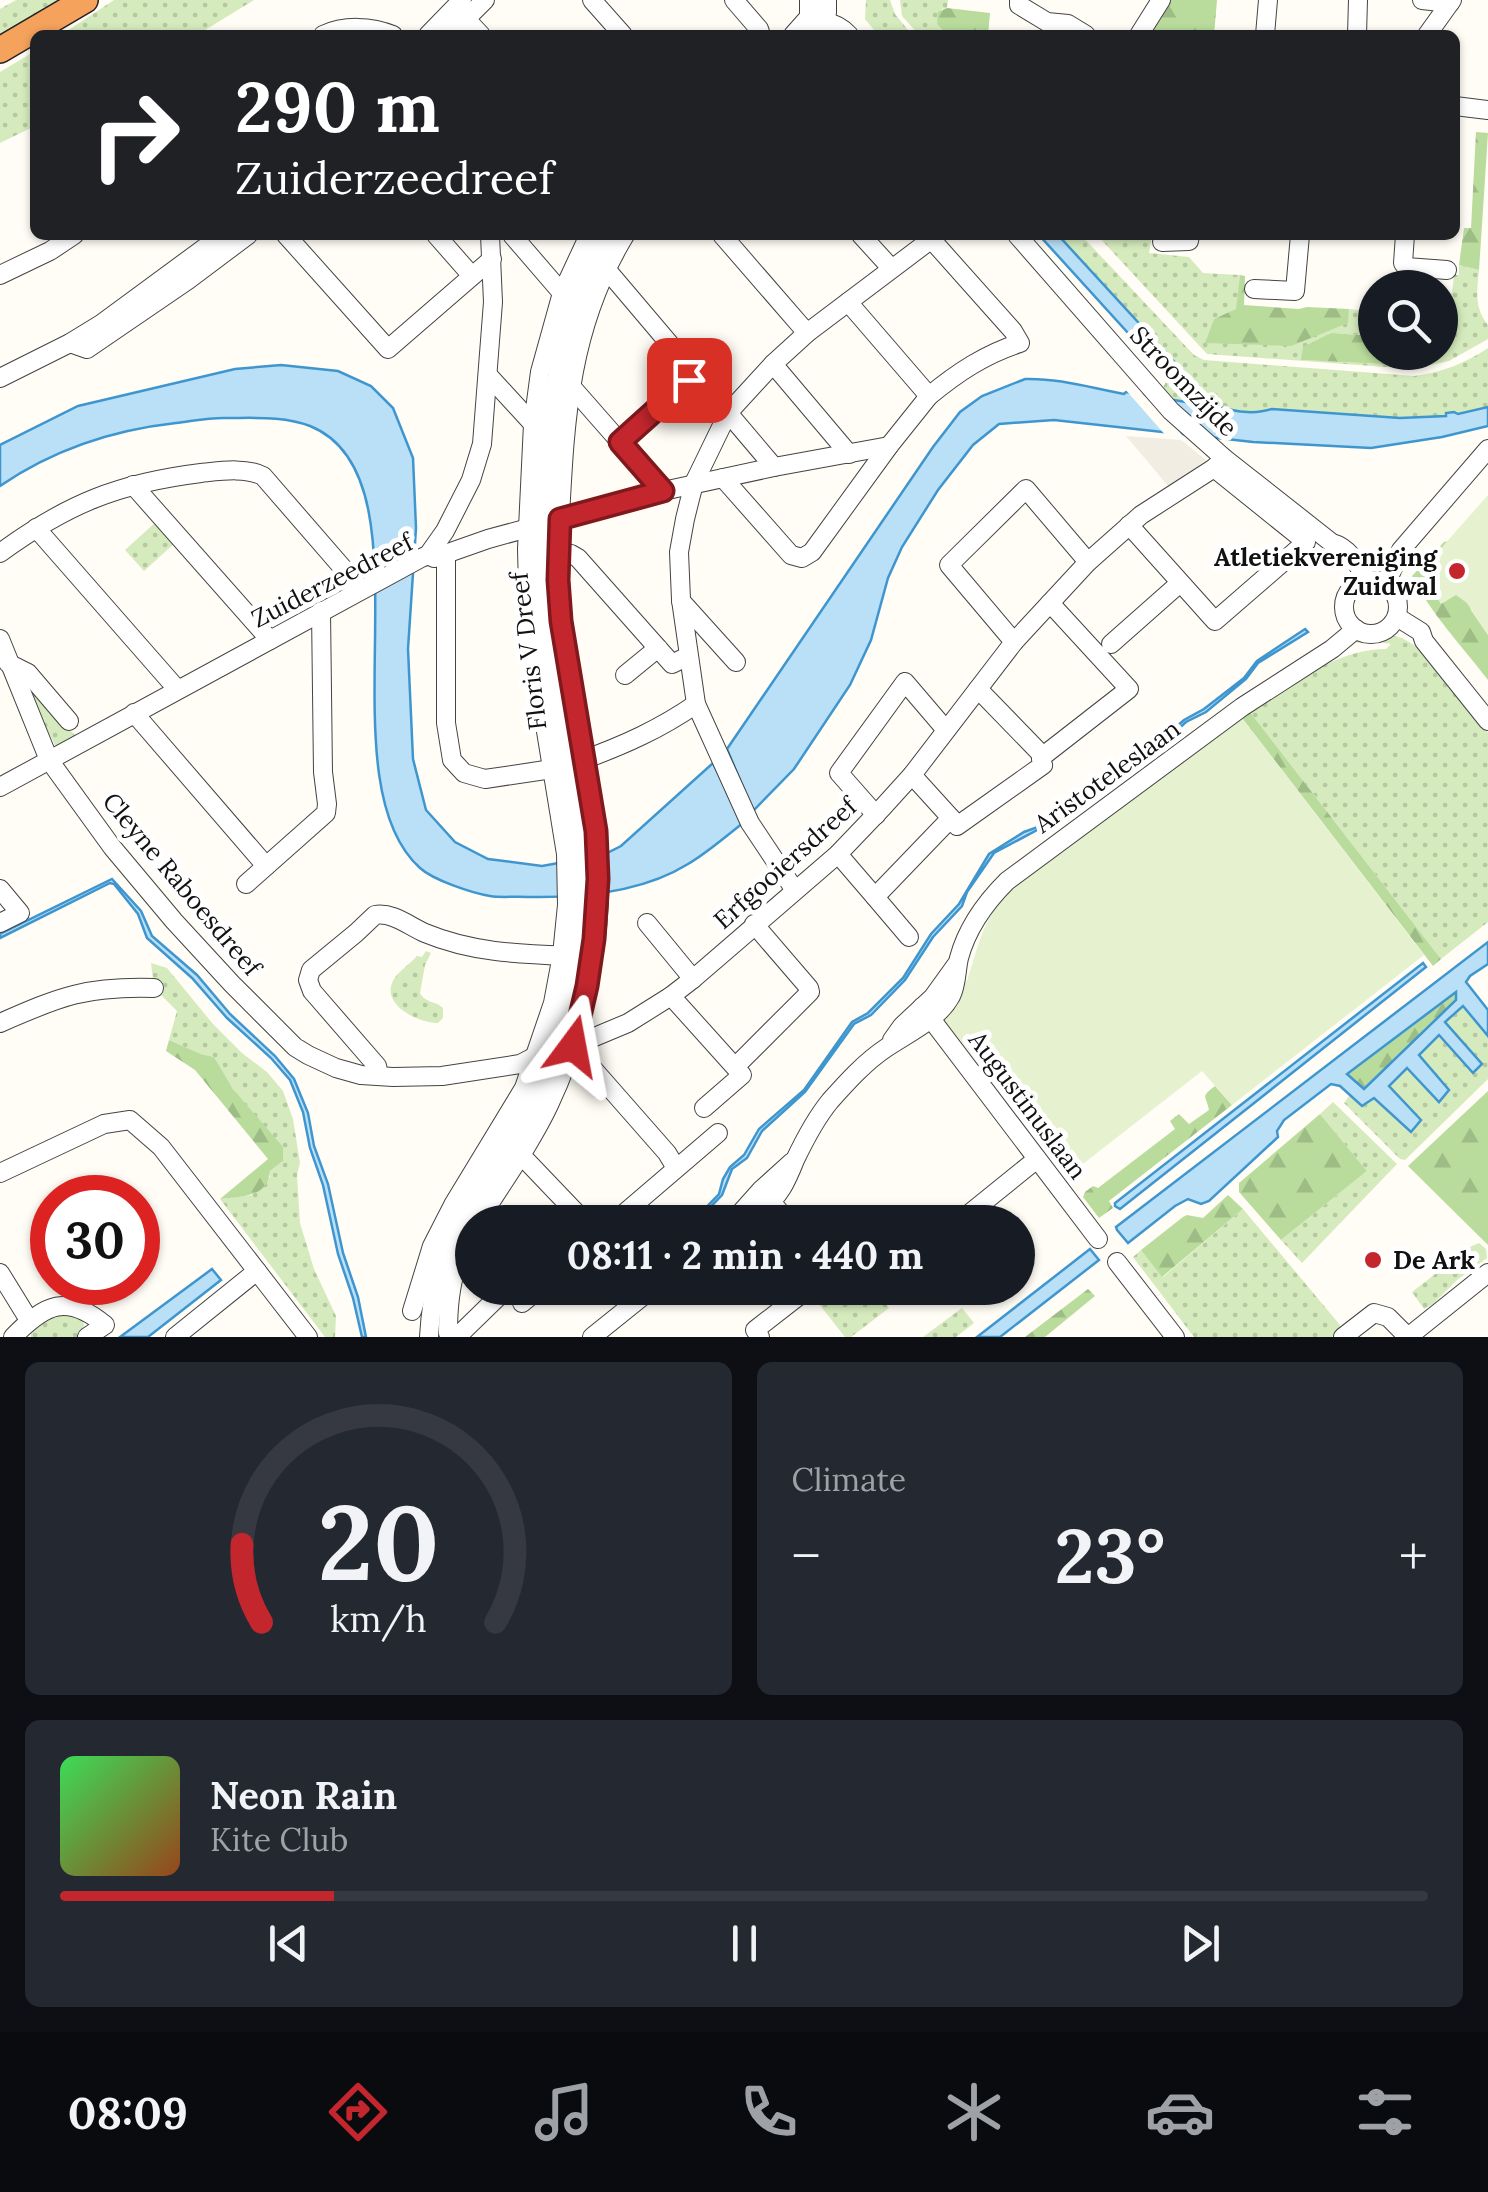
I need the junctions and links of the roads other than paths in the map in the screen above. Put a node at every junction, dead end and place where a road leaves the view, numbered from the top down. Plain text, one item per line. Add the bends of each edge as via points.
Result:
1 (85, 0) edge
2 (485, 0) edge
3 (592, 0) edge
4 (734, 0) edge
5 (809, 0) edge
6 (827, 0) edge
7 (1019, 0) edge
8 (1162, 0) edge
9 (1268, 0) edge
10 (1358, 0) edge
11 (1422, 0) edge
12 (1452, 1) edge
13 (464, 9) edge
14 (824, 21) junction
15 (34, 30) edge
16 (339, 30) edge
17 (382, 30) edge
18 (435, 30) edge
19 (478, 30) edge
20 (618, 30) edge
21 (759, 30) edge
22 (802, 30) edge
23 (805, 30) edge
24 (843, 30) edge
25 (1078, 30) edge
26 (1142, 30) edge
27 (1265, 30) edge
28 (1357, 30) edge
29 (1431, 30) edge
30 (30, 32) edge
31 (0, 50) edge
32 (1460, 107) edge
33 (1488, 110) edge
34 (67, 240) edge
35 (215, 240) edge
36 (241, 240) edge
37 (290, 240) edge
38 (440, 240) edge
39 (490, 240) edge
40 (516, 240) edge
41 (588, 240) edge
42 (604, 240) edge
43 (622, 240) edge
44 (726, 240) edge
45 (866, 240) edge
46 (930, 240) edge
47 (936, 240) edge
48 (1021, 240) edge
49 (1190, 240) edge
50 (1299, 240) edge
51 (1405, 240) edge
52 (1162, 242) dead end
53 (492, 259) junction
54 (891, 268) junction
55 (607, 270) junction
56 (1448, 270) dead end
57 (0, 276) edge
58 (472, 276) junction
59 (1254, 288) dead end
60 (562, 293) junction
61 (848, 302) junction
62 (806, 333) junction
63 (70, 343) junction
64 (774, 364) junction
65 (488, 375) junction
66 (0, 378) edge
67 (689, 380) dead end
68 (570, 385) junction
69 (929, 396) junction
70 (728, 413) junction
71 (534, 424) junction
72 (620, 442) junction
73 (889, 446) junction
74 (1488, 450) edge
75 (849, 454) junction
76 (1219, 463) junction
77 (774, 467) junction
78 (723, 478) junction
79 (694, 483) junction
80 (134, 484) junction
81 (663, 491) junction
82 (544, 524) junction
83 (1130, 525) junction
84 (36, 528) junction
85 (0, 552) edge
86 (558, 553) junction
87 (432, 556) junction
88 (1088, 562) junction
89 (1180, 584) junction
90 (1369, 584) junction
91 (366, 587) junction
92 (681, 600) junction
93 (1050, 603) junction
94 (321, 611) junction
95 (1351, 623) junction
96 (1392, 623) junction
97 (0, 639) edge
98 (270, 640) junction
99 (1014, 642) junction
100 (1110, 644) dead end
101 (658, 648) junction
102 (688, 656) junction
103 (8, 662) junction
104 (736, 662) dead end
105 (626, 675) dead end
106 (978, 689) junction
107 (178, 690) junction
108 (696, 704) junction
109 (134, 713) junction
110 (1488, 720) edge
111 (68, 721) dead end
112 (946, 730) junction
113 (1044, 756) junction
114 (50, 760) junction
115 (583, 760) junction
116 (552, 769) junction
117 (912, 775) junction
118 (0, 788) edge
119 (876, 815) junction
120 (951, 818) junction
121 (582, 850) junction
122 (838, 854) junction
123 (266, 866) junction
124 (246, 884) dead end
125 (0, 889) edge
126 (794, 889) junction
127 (875, 898) junction
128 (582, 903) junction
129 (0, 923) edge
130 (647, 923) dead end
131 (754, 924) junction
132 (909, 937) dead end
133 (570, 956) junction
134 (693, 979) junction
135 (154, 988) dead end
136 (670, 996) junction
137 (926, 1012) junction
138 (0, 1024) edge
139 (564, 1048) junction
140 (535, 1056) junction
141 (736, 1066) junction
142 (379, 1075) junction
143 (704, 1108) dead end
144 (718, 1132) dead end
145 (521, 1155) junction
146 (1037, 1159) junction
147 (676, 1168) junction
148 (0, 1173) edge
149 (766, 1196) junction
150 (489, 1205) edge
151 (568, 1205) edge
152 (634, 1205) edge
153 (755, 1205) edge
154 (774, 1205) edge
155 (995, 1205) edge
156 (1096, 1236) dead end
157 (1117, 1262) dead end
158 (257, 1271) junction
159 (0, 1274) edge
160 (455, 1274) edge
161 (1488, 1274) edge
162 (490, 1305) edge
163 (632, 1305) edge
164 (787, 1305) edge
165 (412, 1312) dead end
166 (30, 1320) junction
167 (1165, 1334) edge
168 (14, 1337) edge
169 (87, 1337) edge
170 (175, 1337) edge
171 (308, 1337) edge
172 (429, 1337) edge
173 (592, 1337) edge
174 (760, 1337) edge
175 (1343, 1337) edge
176 (1408, 1337) edge

1 - 15 highway
2 - 13 street
3 - 20 street
4 - 21 street
5 - 22 street
6 - 14 street
7 - 25 street via 1047,22
8 - 26 street
9 - 27 street
10 - 28 street
11 - 12 street
12 - 29 street
13 - 18 street
13 - 19 street
14 - 23 street
14 - 24 street
16 - 17 street
30 - 31 highway
32 - 33 street
34 - 57 street
35 - 63 street
36 - 63 street via 87,349
37 - 58 street via 388,349
38 - 58 street
39 - 53 street
40 - 60 street
41 - 60 street, Floris V Dreef
42 - 82 street, Floris V Dreef via 560,356
43 - 55 street, Floris V Dreef
44 - 62 street
45 - 54 street
46 - 54 street
47 - 69 street via 1020,343 981,358
48 - 76 street, Stroomzijde
49 - 52 street
50 - 59 street via 1294,292
51 - 56 street via 1406,267
53 - 58 street
53 - 65 street
54 - 61 street
55 - 68 street, Floris V Dreef
55 - 70 street
60 - 71 street, Floris V Dreef via 540,372
61 - 62 street
61 - 69 street
62 - 64 street
63 - 66 street
64 - 70 street
64 - 75 street
65 - 71 street
65 - 87 street via 475,468
67 - 72 street
68 - 72 street
68 - 82 street, Floris V Dreef
69 - 73 street
70 - 77 street
70 - 79 street
71 - 82 street, Floris V Dreef
72 - 81 street
73 - 75 street, Zuiderzeedreef
73 - 78 street via 802,558 790,555
74 - 90 street
75 - 77 street, Zuiderzeedreef
76 - 83 street, Erfgooiersdreef
76 - 89 street via 1306,542 1215,622
76 - 90 street, Stroomzijde via 1351,555
77 - 78 street, Zuiderzeedreef
78 - 79 street, Zuiderzeedreef
79 - 81 street, Zuiderzeedreef
79 - 92 street via 679,552
80 - 84 street
80 - 91 street via 211,472 258,473
80 - 98 street
81 - 82 street, Zuiderzeedreef
82 - 86 street, Floris V Dreef
82 - 87 street, Zuiderzeedreef
82 - 116 street, Floris V Dreef via 526,568
82 - 121 street, Floris V Dreef via 545,618
83 - 88 street, Erfgooiersdreef
83 - 89 street
84 - 85 street
84 - 107 street
86 - 101 street via 578,558
86 - 115 street, Floris V Dreef via 561,621
87 - 91 street, Zuiderzeedreef
87 - 116 street via 452,760 464,774 485,779
88 - 93 street, Erfgooiersdreef
88 - 99 street via 1026,489 948,565
89 - 100 street
90 - 95 street via 1346,600
90 - 96 street via 1397,598
91 - 94 street, Zuiderzeedreef
92 - 102 street
92 - 104 street
93 - 99 street, Erfgooiersdreef
93 - 113 street via 1129,690
94 - 98 street, Zuiderzeedreef
94 - 123 street via 328,804
95 - 96 street via 1371,634
95 - 137 street, Aristoteleslaan via 1332,649 1007,881 982,909
96 - 110 street via 1421,632
97 - 103 street, Cleyne Raboesdreef
98 - 107 street, Zuiderzeedreef
99 - 106 street, Erfgooiersdreef
101 - 102 street via 672,664
101 - 105 street
102 - 108 street
103 - 111 street via 28,673
103 - 114 street, Cleyne Raboesdreef
106 - 112 street, Erfgooiersdreef
106 - 113 street
107 - 109 street, Zuiderzeedreef
108 - 115 street via 653,732
108 - 126 street via 750,823
109 - 114 street, Zuiderzeedreef
109 - 123 street
112 - 117 street, Erfgooiersdreef
112 - 119 street via 905,682 839,773
113 - 120 street via 1043,765 958,826
114 - 118 street, Zuiderzeedreef
114 - 142 street, Cleyne Raboesdreef via 174,921 296,1047 336,1068
115 - 121 street, Floris V Dreef
116 - 121 street, Floris V Dreef
117 - 119 street, Erfgooiersdreef
117 - 120 street
119 - 122 street, Erfgooiersdreef
120 - 127 street
121 - 128 street, Floris V Dreef
122 - 126 street, Erfgooiersdreef
122 - 127 street
123 - 124 street
125 - 129 street via 20,913
126 - 131 street, Erfgooiersdreef
127 - 132 street
128 - 133 street, Floris V Dreef
128 - 139 street, Floris V Dreef via 587,986
130 - 134 street
131 - 134 street, Erfgooiersdreef
131 - 141 street via 810,992
133 - 139 street, Floris V Dreef
133 - 140 street, Floris V Dreef
133 - 142 street via 488,952 388,914 374,915 310,970 308,980
134 - 136 street, Erfgooiersdreef
135 - 138 street via 85,990
136 - 139 street, Erfgooiersdreef via 628,1023
136 - 141 street
137 - 146 street, Augustinuslaan
137 - 149 street, Aristoteleslaan via 902,1026 827,1104
139 - 140 street, Erfgooiersdreef
139 - 145 street, Floris V Dreef via 548,1106
139 - 147 street
139 - 172 street, Floris V Dreef via 452,1236 435,1286
140 - 142 street, Erfgooiersdreef via 474,1073
140 - 165 street, Floris V Dreef via 524,1088 432,1246
141 - 143 street via 742,1075
144 - 147 street
145 - 150 street, Floris V Dreef
145 - 151 street
146 - 155 street
146 - 156 street, Augustinuslaan
147 - 152 street
148 - 158 street via 104,1124 130,1120 160,1146
149 - 153 street, Aristoteleslaan
149 - 154 street
157 - 167 street
158 - 170 street
158 - 171 street
159 - 166 street
160 - 162 street via 448,1333 460,1334
161 - 176 street
163 - 173 street
164 - 174 street via 755,1330
166 - 168 street
166 - 169 street via 71,1305 105,1325
175 - 176 street via 1374,1313

